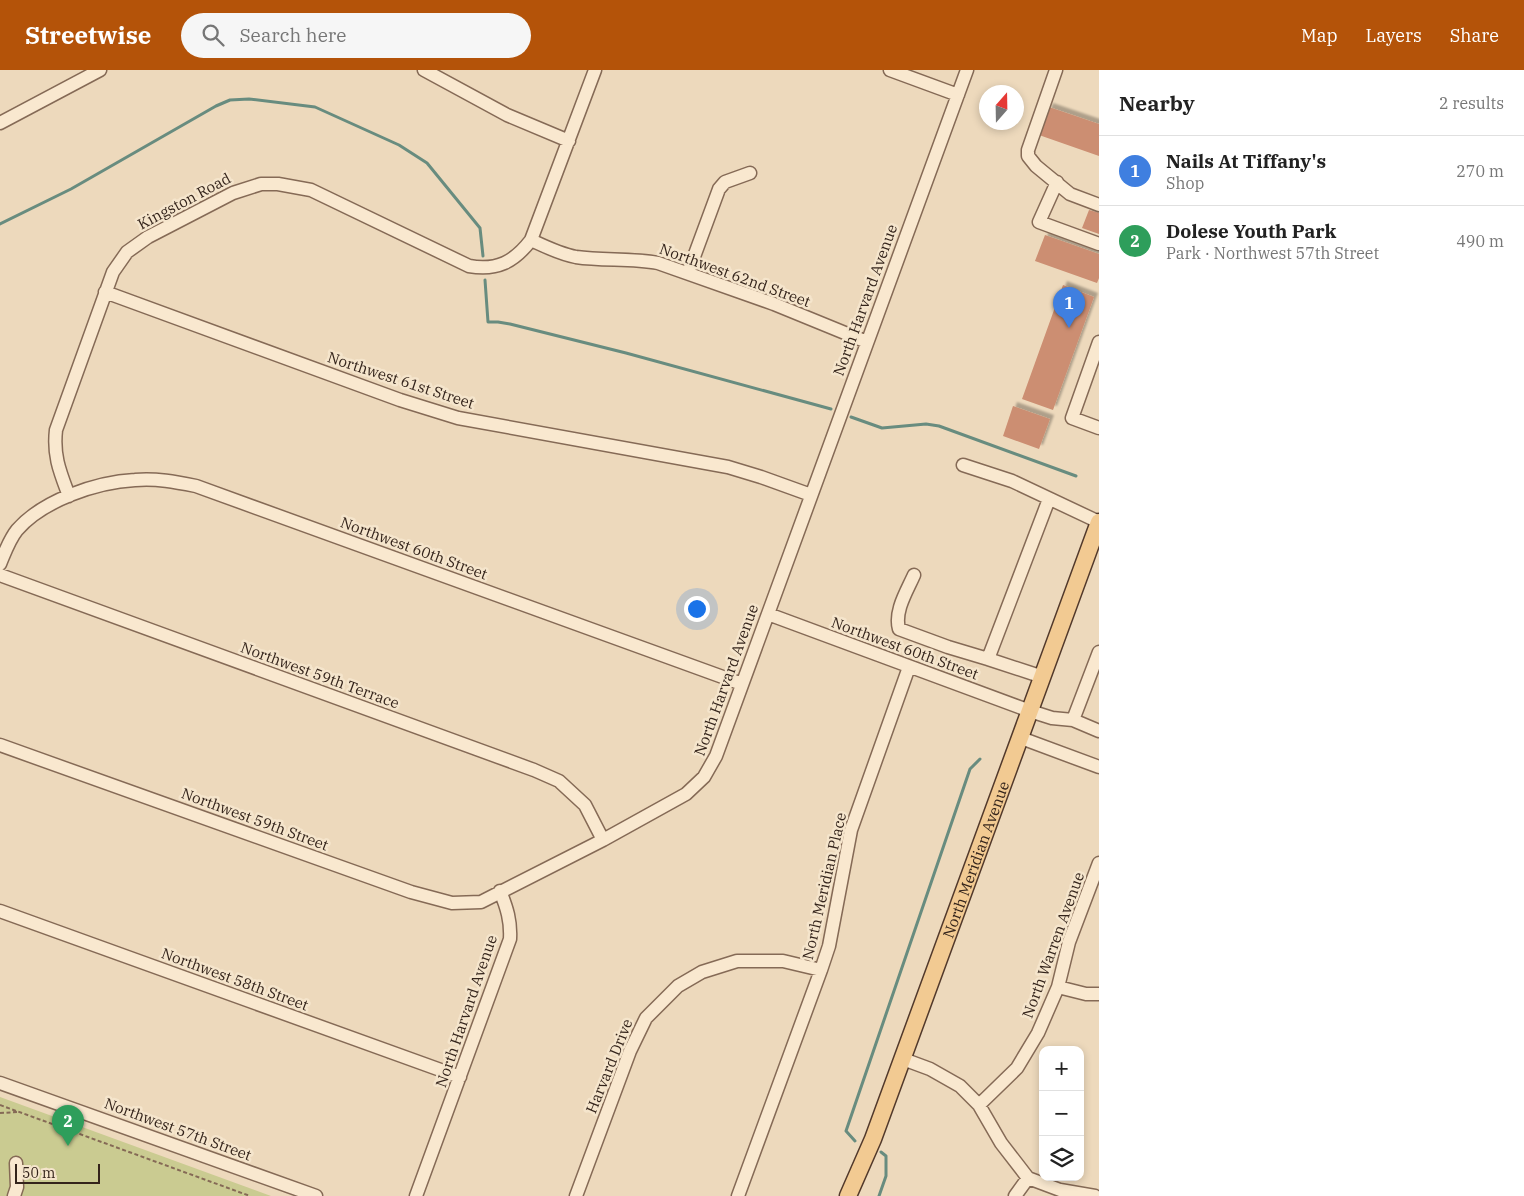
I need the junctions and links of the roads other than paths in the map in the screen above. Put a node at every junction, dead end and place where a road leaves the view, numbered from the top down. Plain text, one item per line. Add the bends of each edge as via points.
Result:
1 (100, 70) edge
2 (424, 70) edge
3 (595, 70) edge
4 (890, 70) edge
5 (967, 70) edge
6 (1056, 70) edge
7 (958, 95) junction
8 (0, 123) edge
9 (569, 140) junction
10 (750, 173) dead end
11 (1057, 182) junction
12 (1099, 205) edge
13 (532, 240) junction
14 (1099, 244) edge
15 (688, 273) junction
16 (105, 292) junction
17 (867, 342) junction
18 (1099, 342) edge
19 (1094, 369) edge
20 (1099, 428) edge
21 (963, 465) dead end
22 (811, 494) junction
23 (69, 496) junction
24 (1049, 499) junction
25 (1099, 522) edge
26 (0, 564) edge
27 (0, 575) edge
28 (914, 575) dead end
29 (768, 614) junction
30 (1099, 652) edge
31 (988, 659) junction
32 (909, 667) junction
33 (1043, 677) junction
34 (742, 684) junction
35 (1030, 711) junction
36 (1073, 720) junction
37 (1099, 730) edge
38 (1021, 738) junction
39 (0, 745) edge
40 (1099, 767) edge
41 (603, 840) junction
42 (1099, 863) edge
43 (500, 891) junction
44 (0, 911) edge
45 (821, 970) junction
46 (1058, 987) junction
47 (1099, 994) edge
48 (903, 1059) junction
49 (460, 1077) junction
50 (0, 1083) edge
51 (980, 1105) junction
52 (16, 1163) dead end
53 (1028, 1178) junction
54 (14, 1196) edge
55 (316, 1196) edge
56 (416, 1196) edge
57 (576, 1196) edge
58 (738, 1196) edge
59 (848, 1196) edge
60 (1015, 1196) edge
61 (1097, 1196) edge

1 - 8 street
2 - 9 street via 507,115
3 - 9 street, Kingston Road
4 - 7 street
5 - 7 street, North Harvard Avenue
6 - 11 street via 1028,156
7 - 17 street, North Harvard Avenue
9 - 13 street, Kingston Road
10 - 15 street via 725,182 719,189
11 - 12 street via 1070,194
11 - 14 street via 1039,222
13 - 15 street, Northwest 62nd Street via 575,257 643,260
13 - 16 street, Kingston Road via 518,255 500,265 489,268 469,266 311,190 260,184 233,193 137,245 119,262
15 - 17 street, Northwest 62nd Street
16 - 22 street, Northwest 61st Street via 448,416 714,464
16 - 23 street, Kingston Road via 56,430 57,465
17 - 22 street, North Harvard Avenue
18 - 19 street
19 - 20 street via 1072,418
21 - 24 street via 1012,481
22 - 29 street, North Harvard Avenue
23 - 26 street via 43,507 24,522 9,541
23 - 34 street, Northwest 60th Street via 108,484 136,480 196,486
24 - 25 street
24 - 31 street
25 - 33 main road, North Meridian Avenue
27 - 41 street, Northwest 59th Terrace via 534,770 559,781 585,805
28 - 31 street via 900,608 898,629
29 - 32 street, Northwest 60th Street
29 - 34 street, North Harvard Avenue
30 - 36 street
31 - 33 street
32 - 35 street, Northwest 60th Street
32 - 45 street, North Meridian Place via 852,830 829,946
33 - 35 main road, North Meridian Avenue
34 - 41 street, North Harvard Avenue via 716,756 704,777 686,794
35 - 36 street, Northwest 60th Street
35 - 38 main road, North Meridian Avenue
36 - 37 street, Northwest 60th Street
38 - 40 street
38 - 48 main road, North Meridian Avenue
39 - 43 street, Northwest 59th Street via 411,892 452,903 481,902
41 - 43 street, North Harvard Avenue
42 - 46 street, North Warren Avenue via 1069,942
43 - 49 street, North Harvard Avenue via 508,910 510,939
44 - 49 street, Northwest 58th Street
45 - 57 street, Harvard Drive via 783,961 737,960 702,972 678,986 646,1018 630,1051
45 - 58 street, North Meridian Place
46 - 47 street
46 - 51 street, North Warren Avenue via 1038,1033 1017,1068
48 - 51 street via 930,1069 960,1086
48 - 59 main road, North Meridian Avenue
49 - 56 street, North Harvard Avenue
50 - 55 street, Northwest 57th Street
51 - 53 street via 1001,1143
52 - 54 street
53 - 60 street
53 - 61 street via 1060,1190

